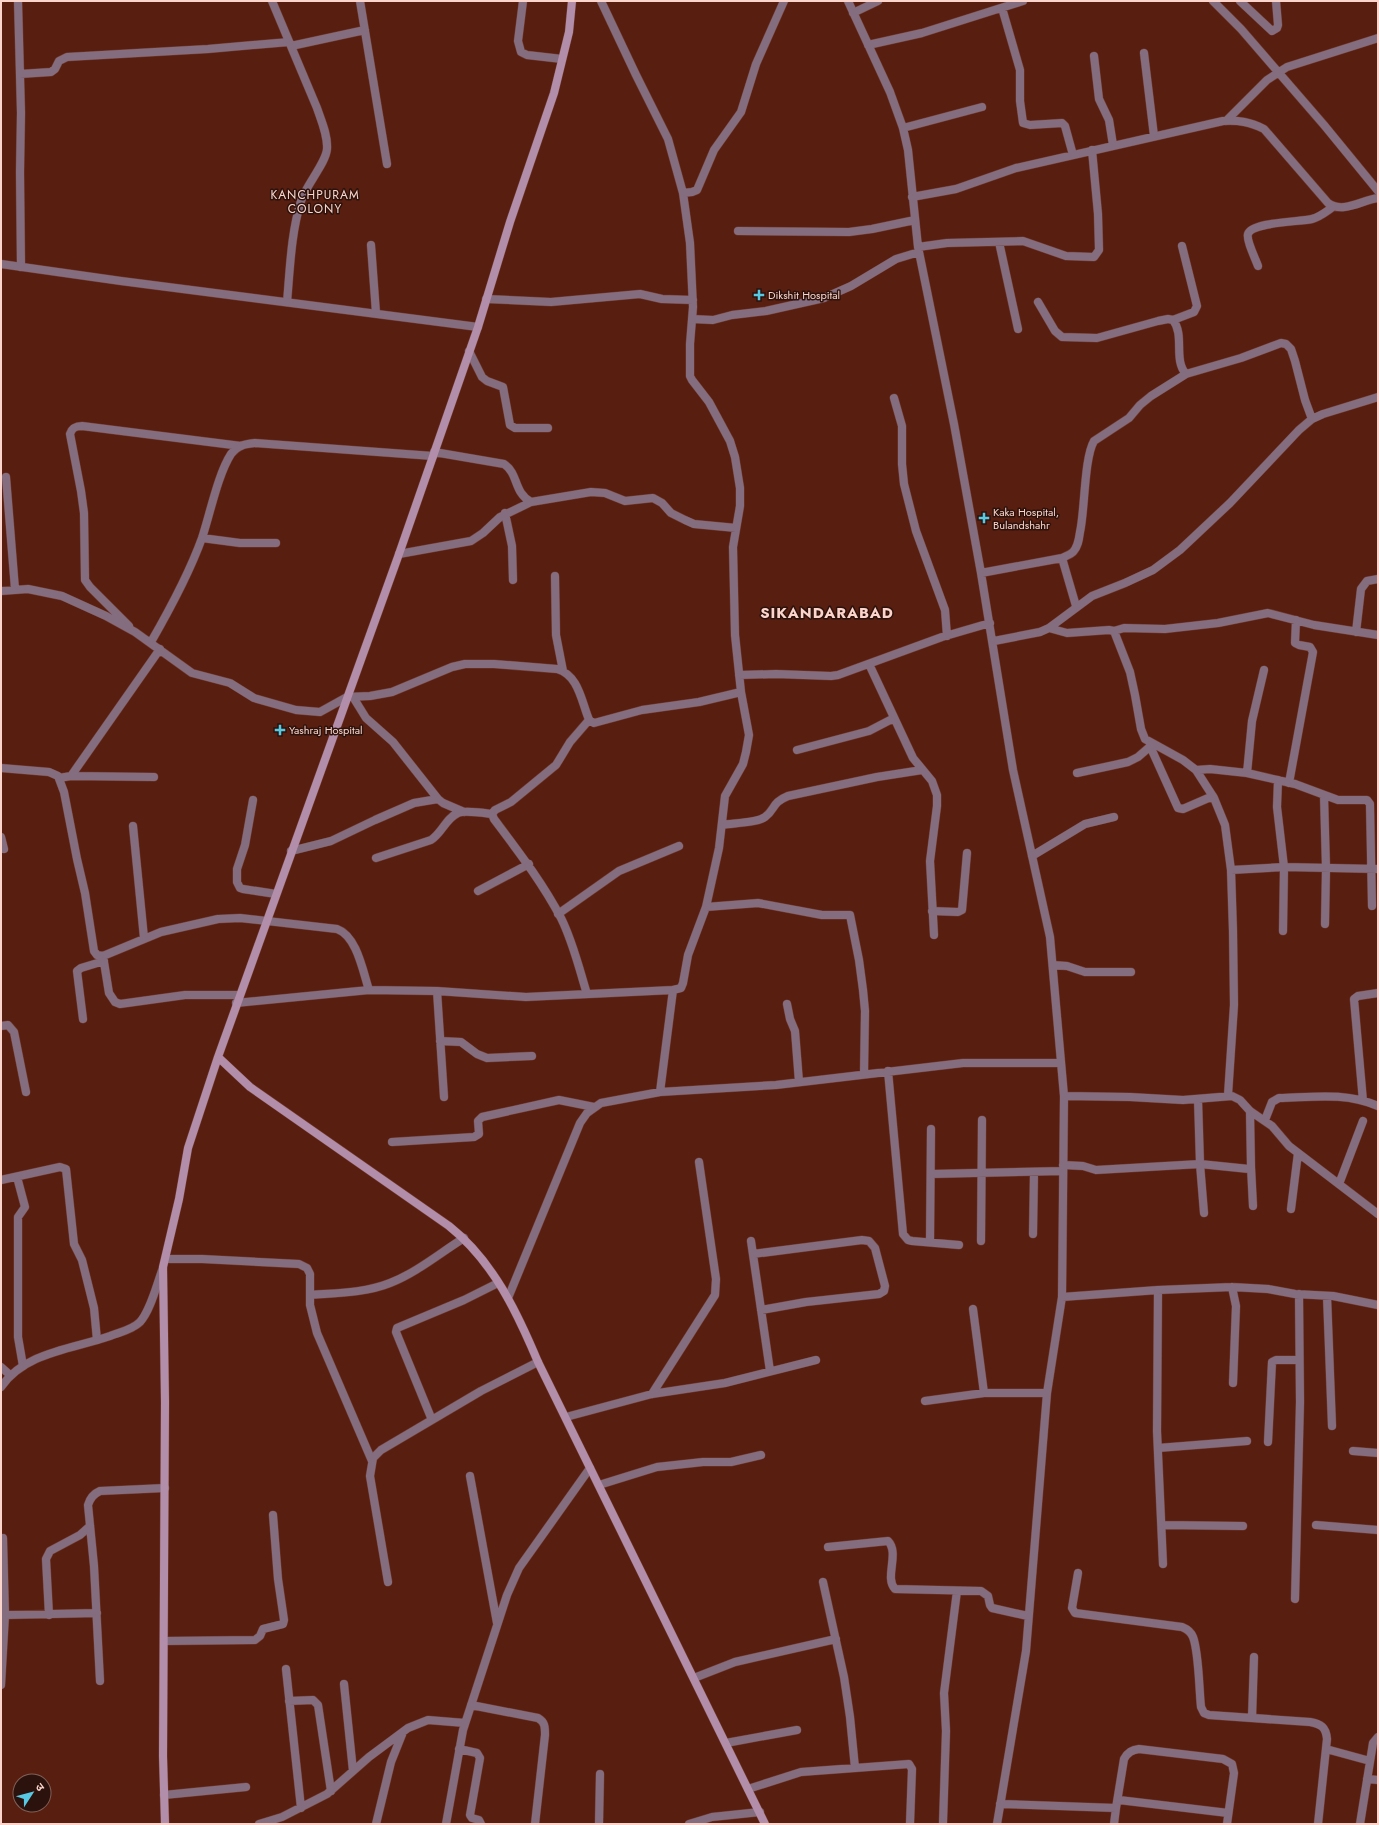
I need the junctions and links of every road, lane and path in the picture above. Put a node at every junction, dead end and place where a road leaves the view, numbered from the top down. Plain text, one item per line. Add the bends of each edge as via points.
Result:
1 (18, 1) edge
2 (272, 1) edge
3 (360, 1) edge
4 (522, 1) edge
5 (572, 1) edge
6 (601, 1) edge
7 (784, 1) edge
8 (848, 1) edge
9 (878, 1) edge
10 (1022, 1) edge
11 (1213, 1) edge
12 (1240, 1) edge
13 (1276, 1) edge
14 (1002, 8) junction
15 (852, 13) junction
16 (365, 30) junction
17 (1378, 38) edge
18 (290, 44) junction
19 (868, 45) junction
20 (1144, 53) dead end
21 (1094, 56) dead end
22 (562, 59) junction
23 (1278, 73) junction
24 (20, 74) junction
25 (982, 107) dead end
26 (1226, 121) junction
27 (904, 128) junction
28 (1154, 136) junction
29 (1114, 145) junction
30 (1092, 150) junction
31 (1073, 154) junction
32 (388, 164) dead end
33 (1378, 192) edge
34 (683, 193) junction
35 (912, 197) junction
36 (1378, 198) edge
37 (1333, 207) junction
38 (915, 220) junction
39 (738, 231) dead end
40 (999, 242) junction
41 (371, 246) dead end
42 (1182, 246) dead end
43 (918, 249) junction
44 (1, 264) edge
45 (1258, 266) dead end
46 (21, 267) junction
47 (486, 298) junction
48 (693, 300) junction
49 (287, 302) junction
50 (1038, 302) dead end
51 (376, 313) junction
52 (692, 319) junction
53 (1172, 320) junction
54 (478, 327) junction
55 (1018, 328) dead end
56 (469, 351) junction
57 (1186, 374) junction
58 (1378, 397) edge
59 (894, 398) dead end
60 (1312, 419) junction
61 (548, 428) dead end
62 (241, 446) junction
63 (434, 454) junction
64 (6, 477) dead end
65 (531, 502) junction
66 (505, 513) junction
67 (736, 528) junction
68 (202, 538) junction
69 (276, 543) dead end
70 (399, 554) junction
71 (1062, 558) junction
72 (981, 573) junction
73 (555, 576) dead end
74 (513, 580) dead end
75 (1378, 580) edge
76 (15, 589) junction
77 (1, 591) edge
78 (1076, 606) junction
79 (1296, 620) junction
80 (990, 623) junction
81 (1049, 628) junction
82 (1114, 631) junction
83 (135, 632) junction
84 (1356, 632) junction
85 (1378, 635) edge
86 (947, 636) junction
87 (994, 641) junction
88 (151, 642) junction
89 (160, 649) junction
90 (869, 664) junction
91 (1264, 670) dead end
92 (563, 671) junction
93 (739, 675) junction
94 (741, 692) junction
95 (350, 697) junction
96 (894, 718) junction
97 (589, 720) junction
98 (1152, 745) junction
99 (798, 750) dead end
100 (1, 768) edge
101 (922, 770) junction
102 (1196, 770) junction
103 (1077, 773) dead end
104 (1247, 773) junction
105 (71, 776) junction
106 (154, 777) dead end
107 (59, 778) junction
108 (1278, 780) junction
109 (1289, 782) junction
110 (1324, 794) junction
111 (1213, 796) junction
112 (438, 799) junction
113 (254, 800) dead end
114 (464, 812) junction
115 (492, 814) junction
116 (1114, 817) dead end
117 (722, 825) junction
118 (133, 826) dead end
119 (1, 837) edge
120 (679, 846) dead end
121 (4, 849) dead end
122 (291, 850) junction
123 (966, 853) dead end
124 (1032, 856) junction
125 (376, 858) dead end
126 (529, 864) junction
127 (1284, 867) junction
128 (1326, 868) junction
129 (1375, 869) edge
130 (1231, 870) junction
131 (478, 891) dead end
132 (276, 894) junction
133 (1372, 906) dead end
134 (706, 907) junction
135 (932, 911) junction
136 (558, 914) junction
137 (266, 921) junction
138 (1326, 924) dead end
139 (1283, 931) dead end
140 (934, 935) dead end
141 (144, 938) junction
142 (103, 958) junction
143 (1053, 965) junction
144 (1131, 972) dead end
145 (369, 990) junction
146 (437, 990) junction
147 (673, 990) junction
148 (1378, 993) edge
149 (587, 994) junction
150 (237, 999) junction
151 (787, 1004) dead end
152 (83, 1019) dead end
153 (1, 1026) edge
154 (440, 1041) junction
155 (532, 1056) dead end
156 (218, 1057) junction
157 (1061, 1063) junction
158 (888, 1071) junction
159 (864, 1074) junction
160 (799, 1082) junction
161 (26, 1092) dead end
162 (660, 1092) junction
163 (1228, 1095) junction
164 (1064, 1096) junction
165 (444, 1097) dead end
166 (1198, 1099) junction
167 (1363, 1101) junction
168 (1378, 1106) edge
169 (594, 1107) junction
170 (1250, 1111) junction
171 (982, 1120) dead end
172 (1265, 1120) junction
173 (1363, 1121) dead end
174 (931, 1129) dead end
175 (392, 1142) dead end
176 (1298, 1153) junction
177 (699, 1162) dead end
178 (1200, 1164) junction
179 (1251, 1167) junction
180 (1063, 1168) junction
181 (1034, 1172) junction
182 (981, 1173) junction
183 (931, 1174) junction
184 (17, 1177) junction
185 (1, 1180) edge
186 (1339, 1184) junction
187 (1253, 1206) dead end
188 (1291, 1209) dead end
189 (1204, 1213) dead end
190 (1378, 1214) edge
191 (1033, 1234) dead end
192 (464, 1238) junction
193 (751, 1241) dead end
194 (981, 1241) dead end
195 (930, 1242) junction
196 (959, 1245) dead end
197 (753, 1254) junction
198 (164, 1263) junction
199 (498, 1283) junction
200 (1232, 1288) junction
201 (1158, 1290) junction
202 (1299, 1294) junction
203 (310, 1295) junction
204 (1327, 1296) junction
205 (1062, 1297) junction
206 (508, 1298) junction
207 (1378, 1305) edge
208 (973, 1309) dead end
209 (761, 1310) junction
210 (101, 1339) junction
211 (816, 1360) dead end
212 (1299, 1360) junction
213 (538, 1362) junction
214 (23, 1366) junction
215 (1, 1367) edge
216 (770, 1372) junction
217 (10, 1375) junction
218 (1233, 1383) dead end
219 (1, 1387) edge
220 (984, 1393) junction
221 (1047, 1393) junction
222 (652, 1394) junction
223 (925, 1402) dead end
224 (566, 1417) junction
225 (432, 1420) junction
226 (1332, 1426) dead end
227 (1247, 1441) dead end
228 (1268, 1442) dead end
229 (1158, 1448) junction
230 (1352, 1451) dead end
231 (1378, 1453) edge
232 (761, 1455) dead end
233 (372, 1461) junction
234 (590, 1468) junction
235 (470, 1476) dead end
236 (599, 1485) junction
237 (164, 1488) junction
238 (273, 1514) dead end
239 (1162, 1525) junction
240 (1316, 1525) dead end
241 (90, 1526) junction
242 (1243, 1526) dead end
243 (1378, 1530) edge
244 (3, 1538) dead end
245 (828, 1547) dead end
246 (1163, 1564) dead end
247 (1078, 1573) dead end
248 (388, 1582) dead end
249 (823, 1582) dead end
250 (957, 1591) junction
251 (1295, 1599) dead end
252 (96, 1613) junction
253 (49, 1614) junction
254 (5, 1615) junction
255 (1028, 1616) junction
256 (498, 1626) junction
257 (836, 1639) junction
258 (164, 1641) junction
259 (1254, 1657) dead end
260 (286, 1670) dead end
261 (694, 1678) junction
262 (100, 1681) dead end
263 (344, 1684) dead end
264 (1, 1685) edge
265 (290, 1701) junction
266 (471, 1705) junction
267 (1252, 1718) junction
268 (465, 1723) junction
269 (797, 1730) dead end
270 (403, 1731) junction
271 (1378, 1737) edge
272 (726, 1743) junction
273 (459, 1749) junction
274 (1326, 1750) junction
275 (1370, 1761) junction
276 (855, 1768) junction
277 (353, 1771) junction
278 (600, 1774) dead end
279 (1367, 1779) junction
280 (1378, 1780) edge
281 (246, 1786) dead end
282 (748, 1789) junction
283 (332, 1791) junction
284 (164, 1795) junction
285 (1000, 1804) junction
286 (1118, 1804) junction
287 (301, 1808) junction
288 (760, 1812) junction
289 (1228, 1813) junction
290 (943, 1823) dead end
291 (165, 1824) edge
292 (259, 1824) edge
293 (376, 1824) edge
294 (446, 1824) edge
295 (481, 1824) edge
296 (535, 1824) edge
297 (599, 1824) edge
298 (689, 1824) edge
299 (766, 1824) edge
300 (910, 1824) edge
301 (997, 1824) edge
302 (1114, 1824) edge
303 (1227, 1824) edge
304 (1318, 1824) edge
305 (1360, 1824) edge

1 - 24 street
2 - 18 street
3 - 16 street
4 - 22 street via 518,41 521,52 526,55
5 - 22 main road
6 - 34 street via 668,139
7 - 34 street via 756,64 741,112 714,150 696,190
8 - 15 street
9 - 15 street
10 - 14 street
11 - 23 street via 1241,29
12 - 13 street via 1272,31 1278,25
14 - 19 street via 922,33
14 - 31 street via 1020,70 1023,123 1062,123
15 - 19 street
16 - 18 street
16 - 32 street
17 - 23 street via 1308,59
18 - 24 street via 67,57 59,61 50,72
18 - 49 street via 323,125 327,150 306,188 298,213
19 - 27 street via 884,76
20 - 28 street
21 - 29 street via 1099,99 1109,120
22 - 47 main road via 554,93
23 - 26 street via 1267,80
23 - 33 street
24 - 46 street
25 - 27 street
26 - 28 street
26 - 37 street via 1243,121 1264,129
27 - 35 street
28 - 29 street
29 - 30 street
30 - 31 street
30 - 40 street via 1098,214 1097,254 1090,258 1073,257 1027,242
31 - 35 street via 1016,168 956,189
34 - 48 street via 690,243
35 - 38 street
36 - 37 street via 1348,207
37 - 45 street via 1313,219 1264,225 1252,229 1247,239
38 - 39 street via 849,232
38 - 43 street
40 - 43 street via 947,243
40 - 55 street
41 - 51 street
42 - 53 street via 1197,306 1194,312
43 - 52 street via 824,298 714,320
43 - 72 street
44 - 46 street
46 - 49 street
47 - 48 street via 551,302 640,294 662,299
47 - 54 main road
48 - 52 street
49 - 51 street
50 - 53 street via 1054,331 1062,337 1097,338 1158,320
51 - 54 street
52 - 67 street via 690,376 709,402 730,441 735,457 741,496
53 - 57 street via 1178,332 1181,363
54 - 56 main road
56 - 61 street via 482,377 502,387 510,425 515,428
56 - 63 main road
57 - 60 street via 1281,343 1286,344 1291,349
57 - 71 street via 1151,396 1129,418 1094,441 1087,469 1084,513 1078,543 1072,553
58 - 60 street
59 - 86 street via 902,426 904,484 916,531 945,610
60 - 78 street via 1180,550 1153,570 1098,592
62 - 63 street via 255,443
62 - 68 street via 232,453 225,466
62 - 83 street via 82,426 71,430 85,524 85,580
63 - 65 street via 504,464 512,472 521,495
63 - 70 main road
64 - 76 street
65 - 66 street
65 - 67 street via 591,492 605,492 625,501 653,498 671,513 694,524
66 - 70 street via 471,541
66 - 74 street via 512,546
67 - 93 street via 733,557
68 - 69 street via 240,543
68 - 88 street via 176,598
70 - 95 main road
71 - 72 street
71 - 78 street
72 - 80 street
73 - 92 street via 556,635
75 - 84 street via 1367,581 1361,589
76 - 77 street
76 - 83 street via 36,590 62,596
78 - 81 street
79 - 82 street via 1268,613 1218,623 1165,628 1124,628
79 - 84 street
79 - 109 street via 1295,643 1310,647 1313,652
80 - 86 street
80 - 87 street
81 - 82 street via 1067,633
81 - 87 street
82 - 98 street via 1133,684 1142,734
83 - 88 street
84 - 85 street
86 - 90 street
87 - 124 street via 1013,770
88 - 89 street
89 - 95 street via 192,673 230,683 254,698 287,708 320,712
89 - 105 street
90 - 93 street via 831,676
90 - 96 street
91 - 104 street via 1248,743
92 - 95 street via 494,664 466,664 452,667 392,692
92 - 97 street via 572,677
93 - 94 street
94 - 97 street via 699,702 642,710 596,722
94 - 117 street via 748,727 748,744 743,764 725,796
95 - 112 street via 366,718 393,742
95 - 122 main road
96 - 99 street via 869,732
96 - 101 street via 912,758
97 - 115 street via 556,765
98 - 102 street via 1183,760
98 - 103 street via 1128,762
98 - 111 street via 1178,808 1183,809
100 - 107 street via 49,772
101 - 117 street via 788,796 778,801 762,818
101 - 135 street via 932,781 937,795 930,862
102 - 104 street
102 - 111 street
104 - 108 street
105 - 106 street
105 - 107 street
107 - 142 street via 69,812 94,951
108 - 109 street
108 - 127 street via 1277,807
109 - 110 street
110 - 128 street
110 - 129 street via 1345,801 1369,801
111 - 130 street via 1225,824
112 - 114 street
112 - 122 street via 414,804 331,841
113 - 132 street via 237,869 237,882 243,889
114 - 115 street
114 - 125 street via 457,813 431,840
115 - 126 street
116 - 124 street via 1085,824
117 - 134 street
118 - 141 street
119 - 121 street
120 - 136 street via 619,871
122 - 132 main road
123 - 135 street via 962,910
124 - 143 street via 1050,936
126 - 131 street
126 - 136 street
127 - 128 street
127 - 130 street
127 - 139 street
128 - 129 street
128 - 138 street
129 - 133 street
130 - 163 street via 1234,1005
132 - 137 main road
134 - 147 street via 688,955 682,985
134 - 159 street via 758,903 822,915 850,915 862,983
135 - 140 street
136 - 149 street via 570,940
137 - 141 street via 218,919 181,926
137 - 145 street via 344,931 353,943
137 - 150 main road
141 - 142 street
142 - 150 street via 109,993 114,1002 120,1004 185,995
142 - 152 street via 77,971
143 - 144 street via 1067,966 1085,972
143 - 157 street
145 - 146 street
145 - 150 street
146 - 149 street via 526,997
146 - 154 street
147 - 149 street
147 - 162 street
148 - 167 street via 1354,999
150 - 156 main road
151 - 160 street via 795,1031
153 - 161 street via 8,1025 14,1032
154 - 155 street via 461,1042 487,1058
154 - 165 street
156 - 192 main road via 250,1087
156 - 198 main road via 188,1148
157 - 158 street via 963,1063
157 - 164 street
158 - 159 street
158 - 195 street via 903,1234 908,1240
159 - 160 street
160 - 162 street
162 - 169 street via 601,1103
163 - 166 street
163 - 170 street via 1240,1100
164 - 166 street
164 - 180 street
166 - 178 street
167 - 168 street
167 - 172 street via 1341,1096 1279,1098 1272,1102
169 - 175 street via 565,1100 551,1101 482,1116 478,1121 478,1134 474,1137
169 - 206 street via 580,1123
170 - 172 street
170 - 179 street
171 - 182 street
172 - 176 street
173 - 186 street
174 - 183 street
176 - 186 street
176 - 188 street
177 - 222 street via 716,1278 715,1295
178 - 179 street via 1246,1169
178 - 180 street via 1096,1170 1083,1166
178 - 189 street
179 - 187 street
180 - 181 street
180 - 205 street
181 - 182 street
181 - 191 street
182 - 183 street
182 - 194 street
183 - 195 street
184 - 185 street
184 - 210 street via 60,1167 66,1169 74,1244 82,1260
184 - 214 street via 25,1207 18,1217 18,1337
186 - 190 street
192 - 199 main road via 483,1259
192 - 203 street via 389,1283 354,1291
193 - 197 street
195 - 196 street
197 - 209 street
197 - 209 street via 869,1241 875,1248 885,1286 884,1291 879,1294
198 - 203 street via 202,1259 304,1265 310,1274
198 - 210 street via 140,1321 129,1330
198 - 237 main road
199 - 206 main road
199 - 225 street via 397,1328 396,1332
200 - 201 street
200 - 202 street via 1268,1289
200 - 218 street via 1236,1306
201 - 205 street
201 - 229 street
202 - 204 street
202 - 212 street
203 - 233 street via 317,1333
204 - 207 street
204 - 226 street
205 - 221 street
206 - 213 main road
208 - 220 street
209 - 216 street
210 - 214 street via 46,1355
211 - 216 street
212 - 228 street via 1272,1362
212 - 251 street
213 - 224 main road
213 - 225 street
214 - 217 street
215 - 217 street
216 - 222 street via 724,1383
217 - 219 street
220 - 221 street
220 - 223 street
221 - 255 street
222 - 224 street
224 - 234 main road
225 - 233 street via 381,1450
227 - 229 street
229 - 239 street
230 - 231 street
232 - 236 street via 731,1462 658,1467
233 - 248 street via 370,1476
234 - 236 main road
234 - 256 street via 519,1568 507,1595
235 - 256 street
236 - 261 main road
237 - 241 street via 100,1491 92,1496 88,1506
237 - 258 main road
238 - 258 street via 284,1620 282,1624 263,1629 260,1636 254,1640
239 - 242 street
239 - 246 street
240 - 243 street
241 - 252 street
241 - 253 street via 80,1535 53,1548 48,1554 46,1559
244 - 254 street
245 - 250 street via 888,1541 892,1552 891,1583 895,1589
247 - 267 street via 1072,1608 1075,1613 1186,1629 1193,1637 1201,1707 1204,1713
249 - 257 street
250 - 255 street via 985,1593 992,1608
250 - 290 street via 944,1693 946,1731
252 - 253 street
252 - 262 street
253 - 254 street
254 - 264 street
255 - 285 street via 1026,1651
256 - 266 street
257 - 261 street via 735,1662
257 - 276 street via 850,1717
258 - 284 main road
259 - 267 street
260 - 265 street
261 - 272 main road
263 - 277 street
265 - 283 street via 313,1700 318,1705
265 - 287 street
266 - 268 street
266 - 296 street via 538,1718 545,1726
267 - 274 street via 1319,1724 1327,1734
268 - 270 street via 428,1720
268 - 273 street
269 - 272 street
270 - 277 street
270 - 293 street via 391,1762
271 - 275 street via 1373,1743
272 - 282 main road
273 - 294 street
273 - 295 street via 477,1753 480,1758 470,1815
274 - 275 street
274 - 304 street
275 - 279 street
276 - 282 street via 801,1772
276 - 300 street via 904,1764 911,1766
277 - 283 street
278 - 297 street
279 - 280 street
279 - 305 street
281 - 284 street
282 - 288 main road
283 - 287 street
284 - 291 main road
285 - 286 street
285 - 301 street
286 - 289 street
286 - 289 street via 1124,1759 1127,1753 1140,1749 1223,1759 1232,1764 1234,1773
286 - 302 street
287 - 292 street
288 - 298 street via 712,1817
288 - 299 main road
289 - 303 street

